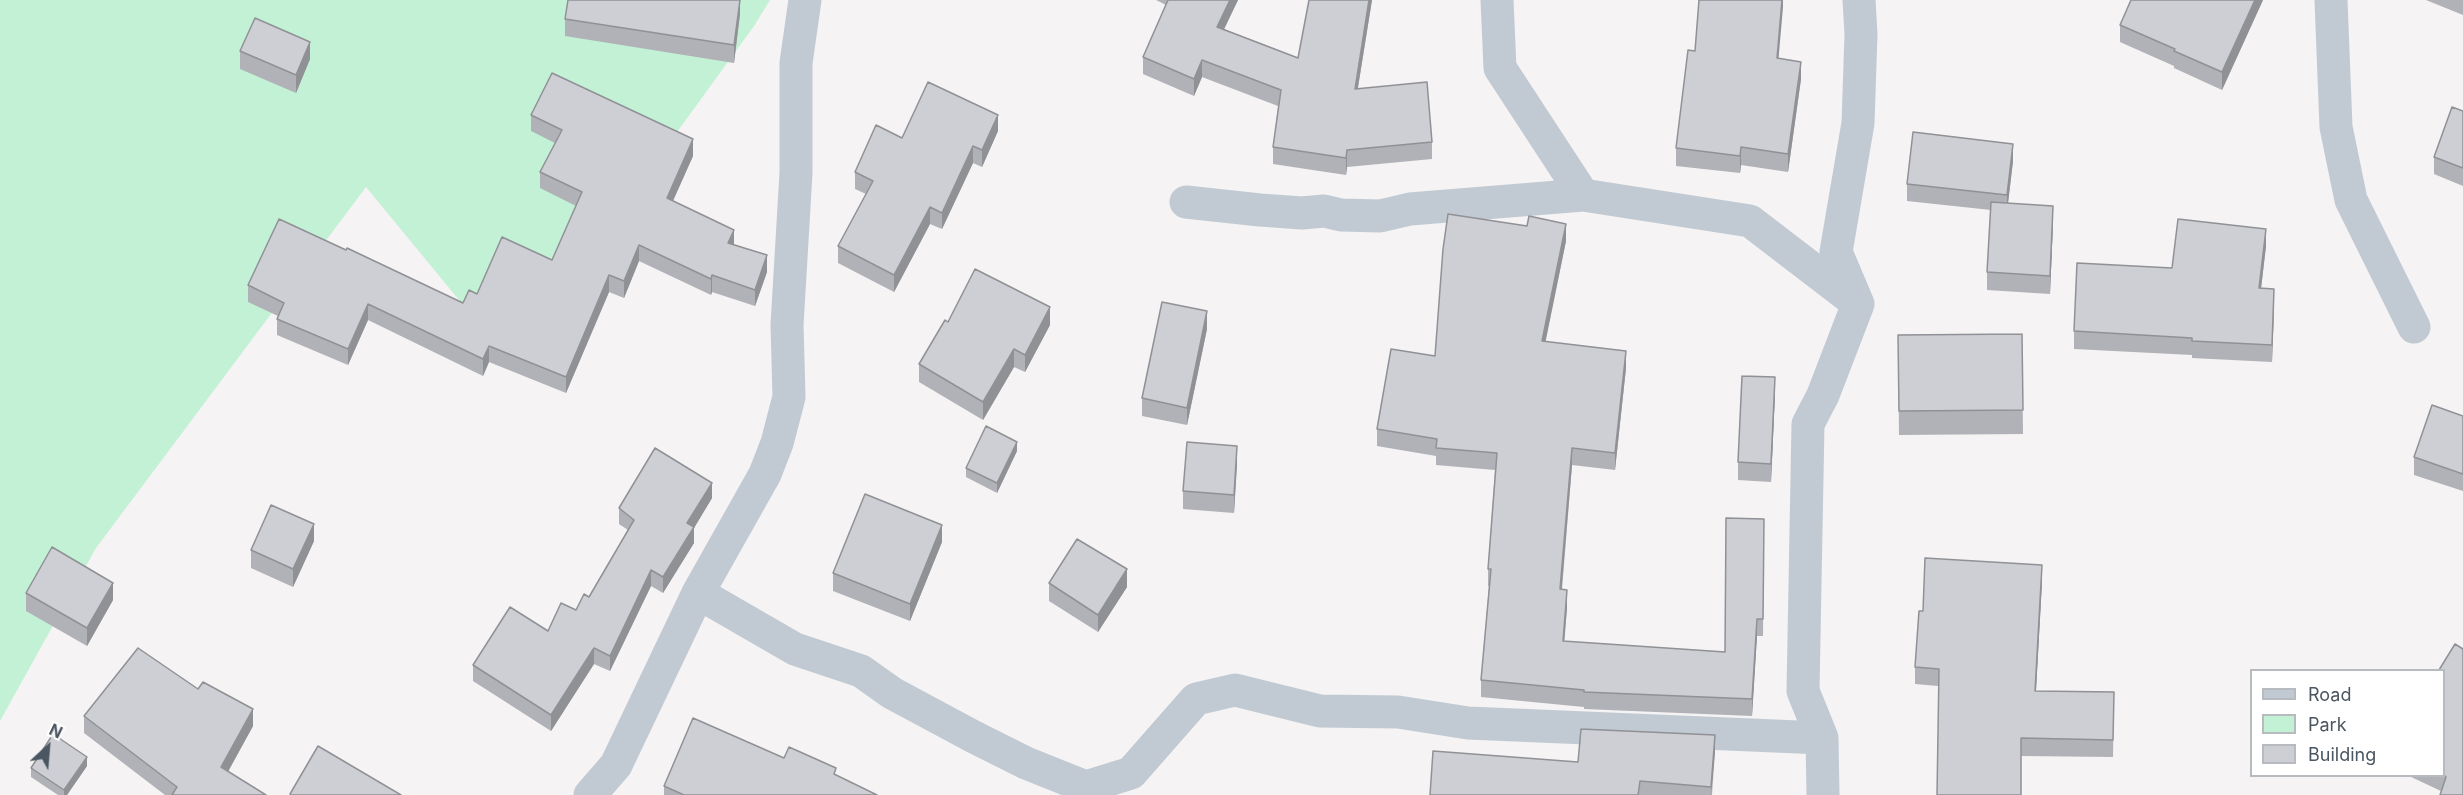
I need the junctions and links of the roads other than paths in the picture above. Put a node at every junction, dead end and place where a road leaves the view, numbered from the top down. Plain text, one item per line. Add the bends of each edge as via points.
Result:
1 (805, 0) edge
2 (1497, 0) edge
3 (1859, 0) edge
4 (2331, 0) edge
5 (1582, 195) junction
6 (1186, 202) dead end
7 (1858, 304) junction
8 (2414, 327) dead end
9 (698, 593) junction
10 (1822, 738) junction
11 (590, 795) edge
12 (1823, 795) edge

1 - 9 street via 796,63 796,173 787,325 789,397 765,474
2 - 5 street via 1500,68
3 - 7 street via 1858,123 1836,252
4 - 8 street via 2336,127 2351,200
5 - 6 street via 1410,209 1380,216
5 - 7 street via 1750,221
7 - 10 street via 1808,424 1803,691
9 - 10 street via 795,649 861,671 892,693 974,737 1086,787 1131,773 1196,699 1235,690 1320,711 1398,712 1468,723
9 - 11 street via 616,765
10 - 12 street

